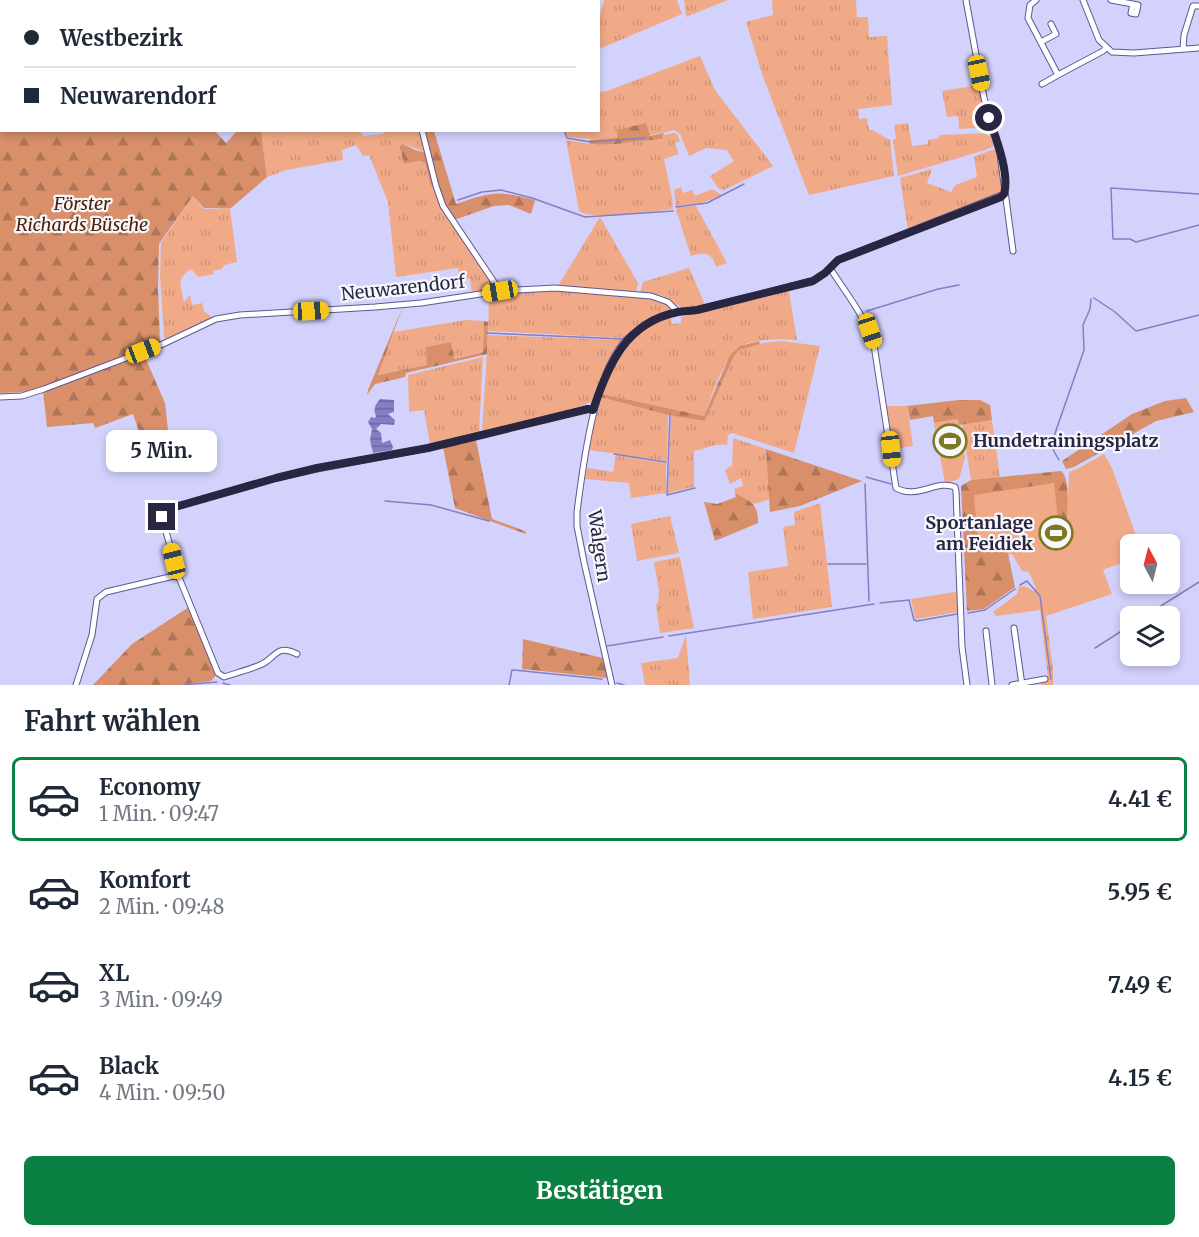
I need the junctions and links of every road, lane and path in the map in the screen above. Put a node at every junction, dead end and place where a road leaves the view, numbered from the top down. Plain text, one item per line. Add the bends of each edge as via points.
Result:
1 (966, 0) edge
2 (1036, 0) edge
3 (1083, 0) edge
4 (1111, 0) edge
5 (1132, 4) dead end
6 (1199, 6) edge
7 (1052, 24) dead end
8 (1041, 42) junction
9 (1106, 48) junction
10 (1199, 48) edge
11 (1183, 49) junction
12 (1058, 75) junction
13 (1042, 84) dead end
14 (422, 132) edge
15 (1004, 194) junction
16 (1013, 251) dead end
17 (830, 268) junction
18 (500, 291) junction
19 (678, 312) junction
20 (0, 397) edge
21 (593, 410) junction
22 (178, 575) junction
23 (1014, 628) dead end
24 (986, 631) dead end
25 (297, 654) dead end
26 (1045, 679) dead end
27 (1022, 684) edge
28 (76, 685) edge
29 (612, 685) edge
30 (967, 685) edge
31 (992, 685) edge
32 (1012, 685) edge

1 - 15 street via 986,108 1000,154
2 - 8 street via 1030,5 1028,18
3 - 9 street
4 - 5 street
6 - 11 street via 1193,6
7 - 8 street via 1056,34
8 - 12 street
9 - 11 street via 1121,53
9 - 12 street
10 - 11 street
12 - 13 street
14 - 18 street, Neuwarendorf via 443,206
15 - 16 street
15 - 17 street via 838,260
17 - 19 street via 813,281
17 - 30 street via 870,331 896,488 916,492 955,487
18 - 19 street, Neuwarendorf via 555,288 651,296 668,302
18 - 20 street, Neuwarendorf via 421,303 216,319 163,344 44,389
19 - 21 street via 646,326 625,342 614,358
21 - 22 street via 428,448 317,468 168,509 162,517
21 - 29 street, Walgern via 577,526
22 - 25 street via 222,676 264,664 283,650
22 - 28 street via 100,595
23 - 27 street
24 - 31 street
26 - 27 street
27 - 32 street

